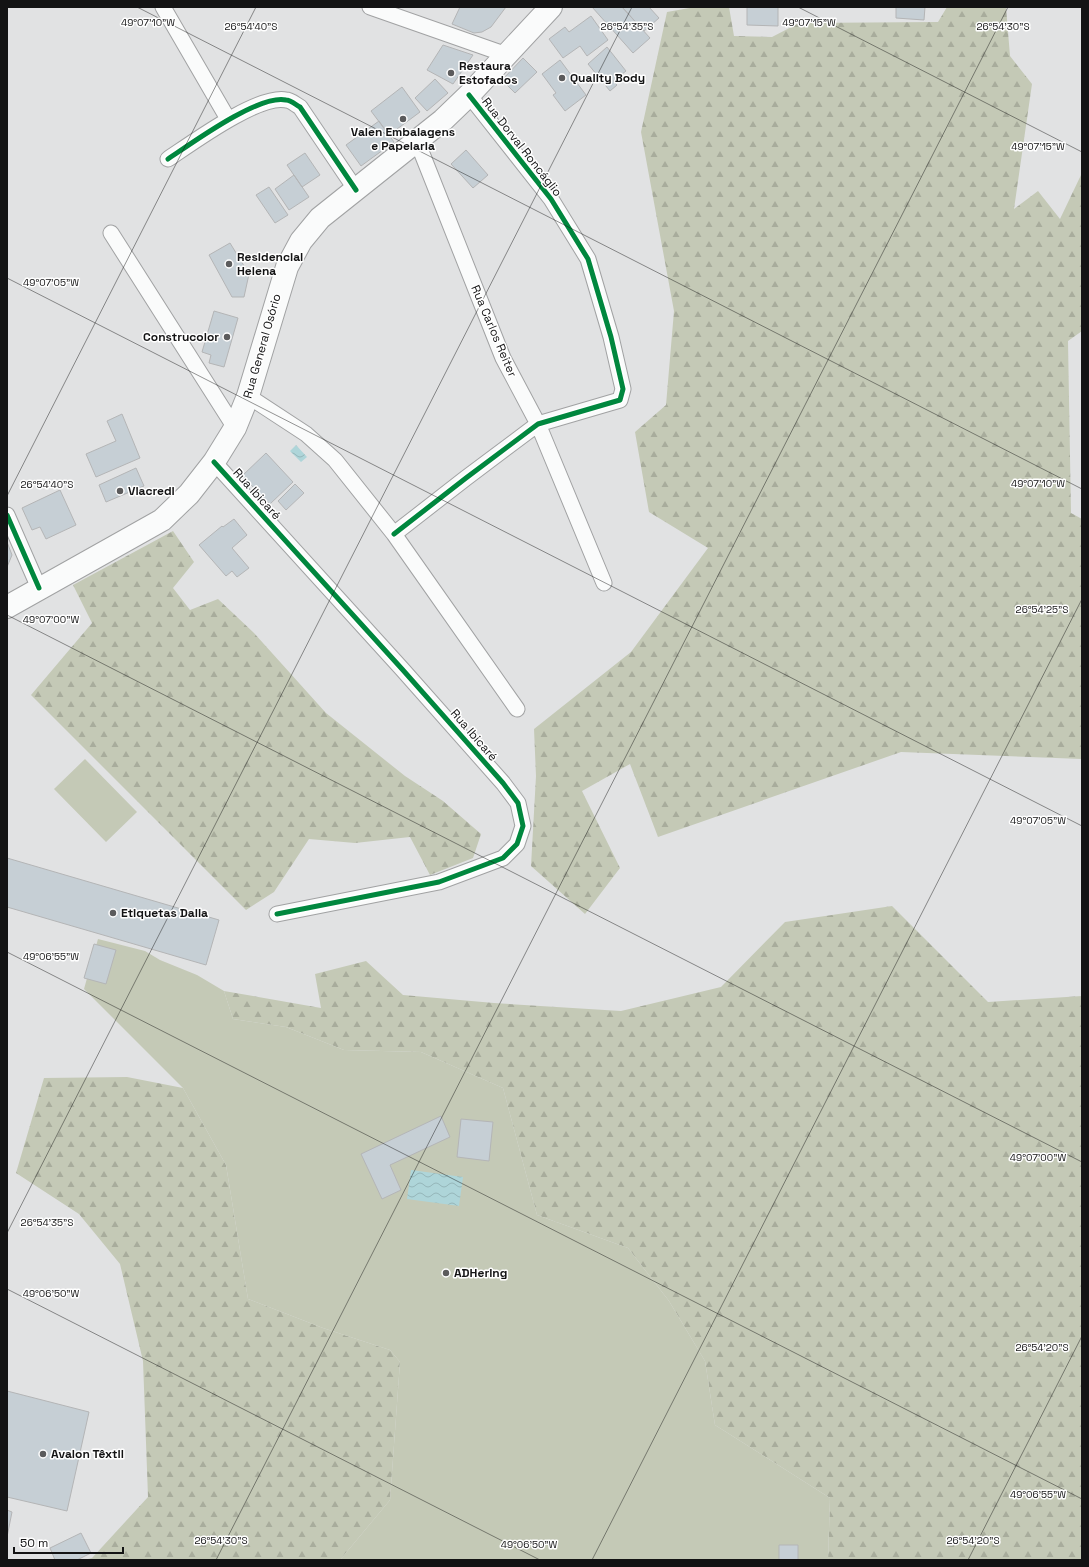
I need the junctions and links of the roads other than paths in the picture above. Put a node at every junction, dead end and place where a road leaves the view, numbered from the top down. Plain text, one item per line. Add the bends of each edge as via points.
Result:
1 (163, 7) edge
2 (370, 7) edge
3 (551, 7) edge
4 (507, 55) junction
5 (469, 95) junction
6 (228, 119) junction
7 (417, 142) junction
8 (168, 158) dead end
9 (356, 190) junction
10 (111, 233) dead end
11 (248, 396) junction
12 (538, 424) junction
13 (235, 428) junction
14 (214, 462) junction
15 (7, 515) edge
16 (394, 534) junction
17 (604, 583) dead end
18 (39, 588) junction
19 (7, 607) edge
20 (517, 708) dead end
21 (277, 914) dead end

1 - 6 street
2 - 4 street
3 - 4 main road, Rua General Osório
4 - 5 main road, Rua General Osório
5 - 7 main road, Rua General Osório
5 - 12 street, Rua Dorval Roncáglio via 551,199 588,259 624,389 620,400
6 - 8 street
6 - 9 street via 272,100 287,100 300,107
7 - 9 main road, Rua General Osório
7 - 12 street, Rua Carlos Reiter via 503,358
9 - 11 main road, Rua General Osório via 320,218 301,242 287,267
10 - 13 street
11 - 13 main road, Rua General Osório
11 - 16 street via 306,434 335,460
12 - 16 street
12 - 17 street, Rua Carlos Reiter
13 - 14 main road, Rua General Osório
14 - 18 main road, Rua General Osório via 189,494 162,520
14 - 21 street, Rua Ibicaré via 503,783 518,803 523,826 517,844 503,858 440,882
15 - 18 street
16 - 20 street
18 - 19 main road, Rua General Osório

